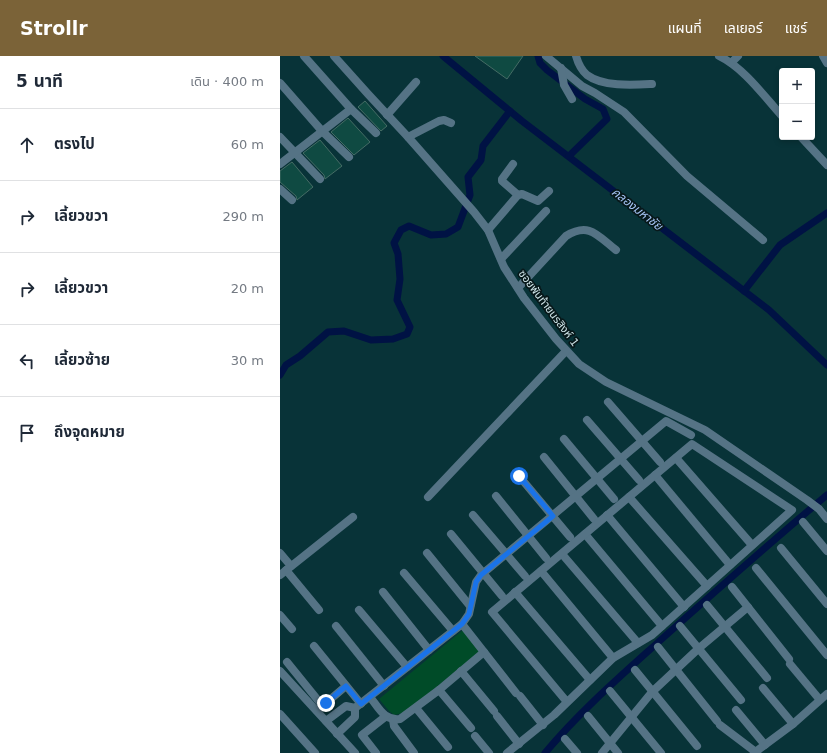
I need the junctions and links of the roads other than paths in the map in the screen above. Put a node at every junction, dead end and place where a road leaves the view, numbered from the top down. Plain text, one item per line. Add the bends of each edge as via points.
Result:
1 (304, 56) edge
2 (334, 56) edge
3 (546, 56) edge
4 (576, 56) edge
5 (719, 56) edge
6 (738, 56) edge
7 (823, 56) edge
8 (731, 63) junction
9 (827, 63) edge
10 (561, 68) junction
11 (416, 82) dead end
12 (280, 83) edge
13 (652, 84) dead end
14 (572, 99) dead end
15 (351, 109) junction
16 (779, 113) edge
17 (387, 115) junction
18 (451, 123) dead end
19 (322, 131) junction
20 (376, 133) dead end
21 (280, 137) edge
22 (408, 137) junction
23 (804, 140) edge
24 (294, 153) junction
25 (349, 157) dead end
26 (280, 164) edge
27 (513, 164) dead end
28 (827, 165) edge
29 (320, 179) dead end
30 (280, 189) edge
31 (549, 191) dead end
32 (518, 195) junction
33 (292, 200) dead end
34 (546, 211) dead end
35 (488, 230) junction
36 (763, 240) dead end
37 (616, 250) dead end
38 (501, 260) junction
39 (518, 288) junction
40 (566, 351) junction
41 (608, 402) dead end
42 (587, 420) dead end
43 (691, 435) dead end
44 (564, 439) dead end
45 (642, 442) junction
46 (544, 457) dead end
47 (676, 458) junction
48 (621, 459) junction
49 (660, 462) dead end
50 (655, 475) junction
51 (519, 476) dead end
52 (597, 479) junction
53 (639, 480) dead end
54 (496, 496) dead end
55 (428, 497) dead end
56 (576, 497) junction
57 (629, 497) junction
58 (614, 499) dead end
59 (473, 515) dead end
60 (607, 515) junction
61 (553, 516) junction
62 (353, 517) dead end
63 (594, 519) dead end
64 (827, 519) edge
65 (803, 522) dead end
66 (451, 534) dead end
67 (585, 534) junction
68 (528, 536) junction
69 (570, 537) dead end
70 (752, 545) junction
71 (780, 548) dead end
72 (827, 551) edge
73 (280, 553) edge
74 (427, 553) dead end
75 (506, 554) junction
76 (562, 554) junction
77 (546, 558) dead end
78 (730, 565) junction
79 (756, 568) dead end
80 (286, 571) edge
81 (540, 571) junction
82 (404, 573) dead end
83 (483, 573) junction
84 (525, 576) dead end
85 (706, 586) junction
86 (732, 587) dead end
87 (383, 592) dead end
88 (515, 592) junction
89 (502, 596) dead end
90 (827, 604) edge
91 (707, 605) dead end
92 (470, 606) junction
93 (684, 607) junction
94 (748, 607) junction
95 (319, 610) dead end
96 (359, 610) dead end
97 (280, 615) edge
98 (462, 624) junction
99 (336, 626) dead end
100 (662, 626) junction
101 (680, 626) dead end
102 (724, 626) junction
103 (292, 629) dead end
104 (453, 631) junction
105 (638, 643) junction
106 (314, 646) dead end
107 (658, 647) dead end
108 (698, 649) junction
109 (429, 650) junction
110 (484, 652) junction
111 (827, 655) edge
112 (613, 658) junction
113 (288, 662) dead end
114 (407, 667) junction
115 (635, 670) dead end
116 (675, 670) junction
117 (280, 671) edge
118 (461, 671) junction
119 (767, 678) dead end
120 (590, 680) junction
121 (346, 686) junction
122 (384, 686) junction
123 (764, 688) dead end
124 (439, 690) junction
125 (610, 691) dead end
126 (652, 692) junction
127 (827, 694) edge
128 (370, 696) junction
129 (741, 700) dead end
130 (820, 700) junction
131 (567, 702) junction
132 (358, 706) junction
133 (416, 708) junction
134 (736, 710) dead end
135 (280, 714) edge
136 (588, 716) dead end
137 (631, 717) junction
138 (389, 718) junction
139 (326, 721) junction
140 (543, 724) junction
141 (793, 724) junction
142 (337, 734) junction
143 (565, 739) dead end
144 (610, 743) junction
145 (765, 744) junction
146 (697, 746) dead end
147 (448, 748) dead end
148 (514, 750) edge
149 (315, 753) edge
150 (355, 753) edge
151 (376, 753) edge
152 (414, 753) edge
153 (489, 753) edge
154 (576, 753) edge
155 (602, 753) edge
156 (618, 753) edge
157 (661, 753) edge
158 (755, 753) edge

1 - 15 street
2 - 17 street, ซอยพันท้ายนรสิงห์ 1
3 - 10 street
4 - 13 street via 583,71 592,78 618,85
5 - 8 street
6 - 8 street
7 - 9 street
8 - 16 street
10 - 14 street via 564,85
10 - 36 street via 582,86 624,112 687,176
11 - 17 street
12 - 19 street
15 - 19 street
15 - 20 street
17 - 22 street, ซอยพันท้ายนรสิงห์ 1
18 - 22 street via 439,120
19 - 24 street
19 - 25 street
21 - 24 street
22 - 35 street, ซอยพันท้ายนรสิงห์ 1
23 - 28 street
24 - 26 street
24 - 29 street
27 - 32 street via 502,181
30 - 33 street
31 - 32 street via 538,200
32 - 35 street
34 - 38 street
35 - 38 street, ซอยพันท้ายนรสิงห์ 1
37 - 39 street via 594,233 585,229 575,231 566,236
38 - 39 street, ซอยพันท้ายนรสิงห์ 1
39 - 40 street, ซอยพันท้ายนรสิงห์ 1
40 - 55 street
40 - 64 street, ซอยพันท้ายนรสิงห์ 1 via 579,364 606,382 701,428 807,500
41 - 45 street
42 - 48 street
43 - 45 street via 666,422
44 - 52 street
45 - 48 street
45 - 49 street
46 - 56 street
47 - 50 street
47 - 70 street
47 - 70 street via 692,444 792,510
48 - 52 street
48 - 53 street
50 - 57 street
50 - 78 street
51 - 61 street
52 - 56 street
52 - 58 street
54 - 68 street
56 - 61 street
56 - 63 street
57 - 60 street
57 - 85 street
59 - 75 street
60 - 67 street
60 - 93 street
61 - 68 street
61 - 69 street
62 - 80 street
65 - 72 street
66 - 83 street
67 - 76 street
67 - 100 street
68 - 75 street
68 - 77 street
70 - 78 street
71 - 90 street
73 - 80 street
74 - 92 street
75 - 83 street
75 - 84 street
76 - 81 street
76 - 105 street
78 - 85 street
79 - 111 street
80 - 95 street
81 - 88 street
81 - 112 street
82 - 104 street
83 - 89 street
83 - 92 street via 476,582
85 - 93 street
86 - 94 street
87 - 109 street
88 - 120 street
88 - 131 street via 492,612
91 - 102 street
92 - 98 street via 469,614
93 - 100 street
94 - 102 street
94 - 130 street
96 - 114 street
97 - 103 street
98 - 104 street
98 - 110 street
99 - 122 street
100 - 105 street
101 - 108 street
102 - 108 street
102 - 119 street
104 - 109 street
105 - 112 street
106 - 121 street
107 - 116 street
108 - 116 street
108 - 129 street
109 - 114 street
110 - 118 street
110 - 140 street
112 - 120 street
113 - 121 street via 321,704 326,703
114 - 122 street
115 - 126 street
116 - 126 street
116 - 158 street via 719,723
117 - 139 street
118 - 124 street
118 - 148 street via 495,714
120 - 131 street
121 - 132 street
122 - 128 street
123 - 141 street
124 - 133 street
124 - 153 street
125 - 137 street
126 - 137 street
126 - 146 street
127 - 130 street
128 - 132 street
128 - 138 street
130 - 141 street
131 - 140 street
132 - 139 street via 346,706
132 - 142 street via 355,717
133 - 138 street via 400,718
133 - 147 street
134 - 145 street
135 - 149 street
136 - 144 street
137 - 144 street
137 - 157 street
138 - 151 street via 362,735
138 - 152 street
139 - 142 street
140 - 148 street
141 - 145 street
142 - 150 street
143 - 154 street
144 - 155 street
144 - 156 street
145 - 158 street

